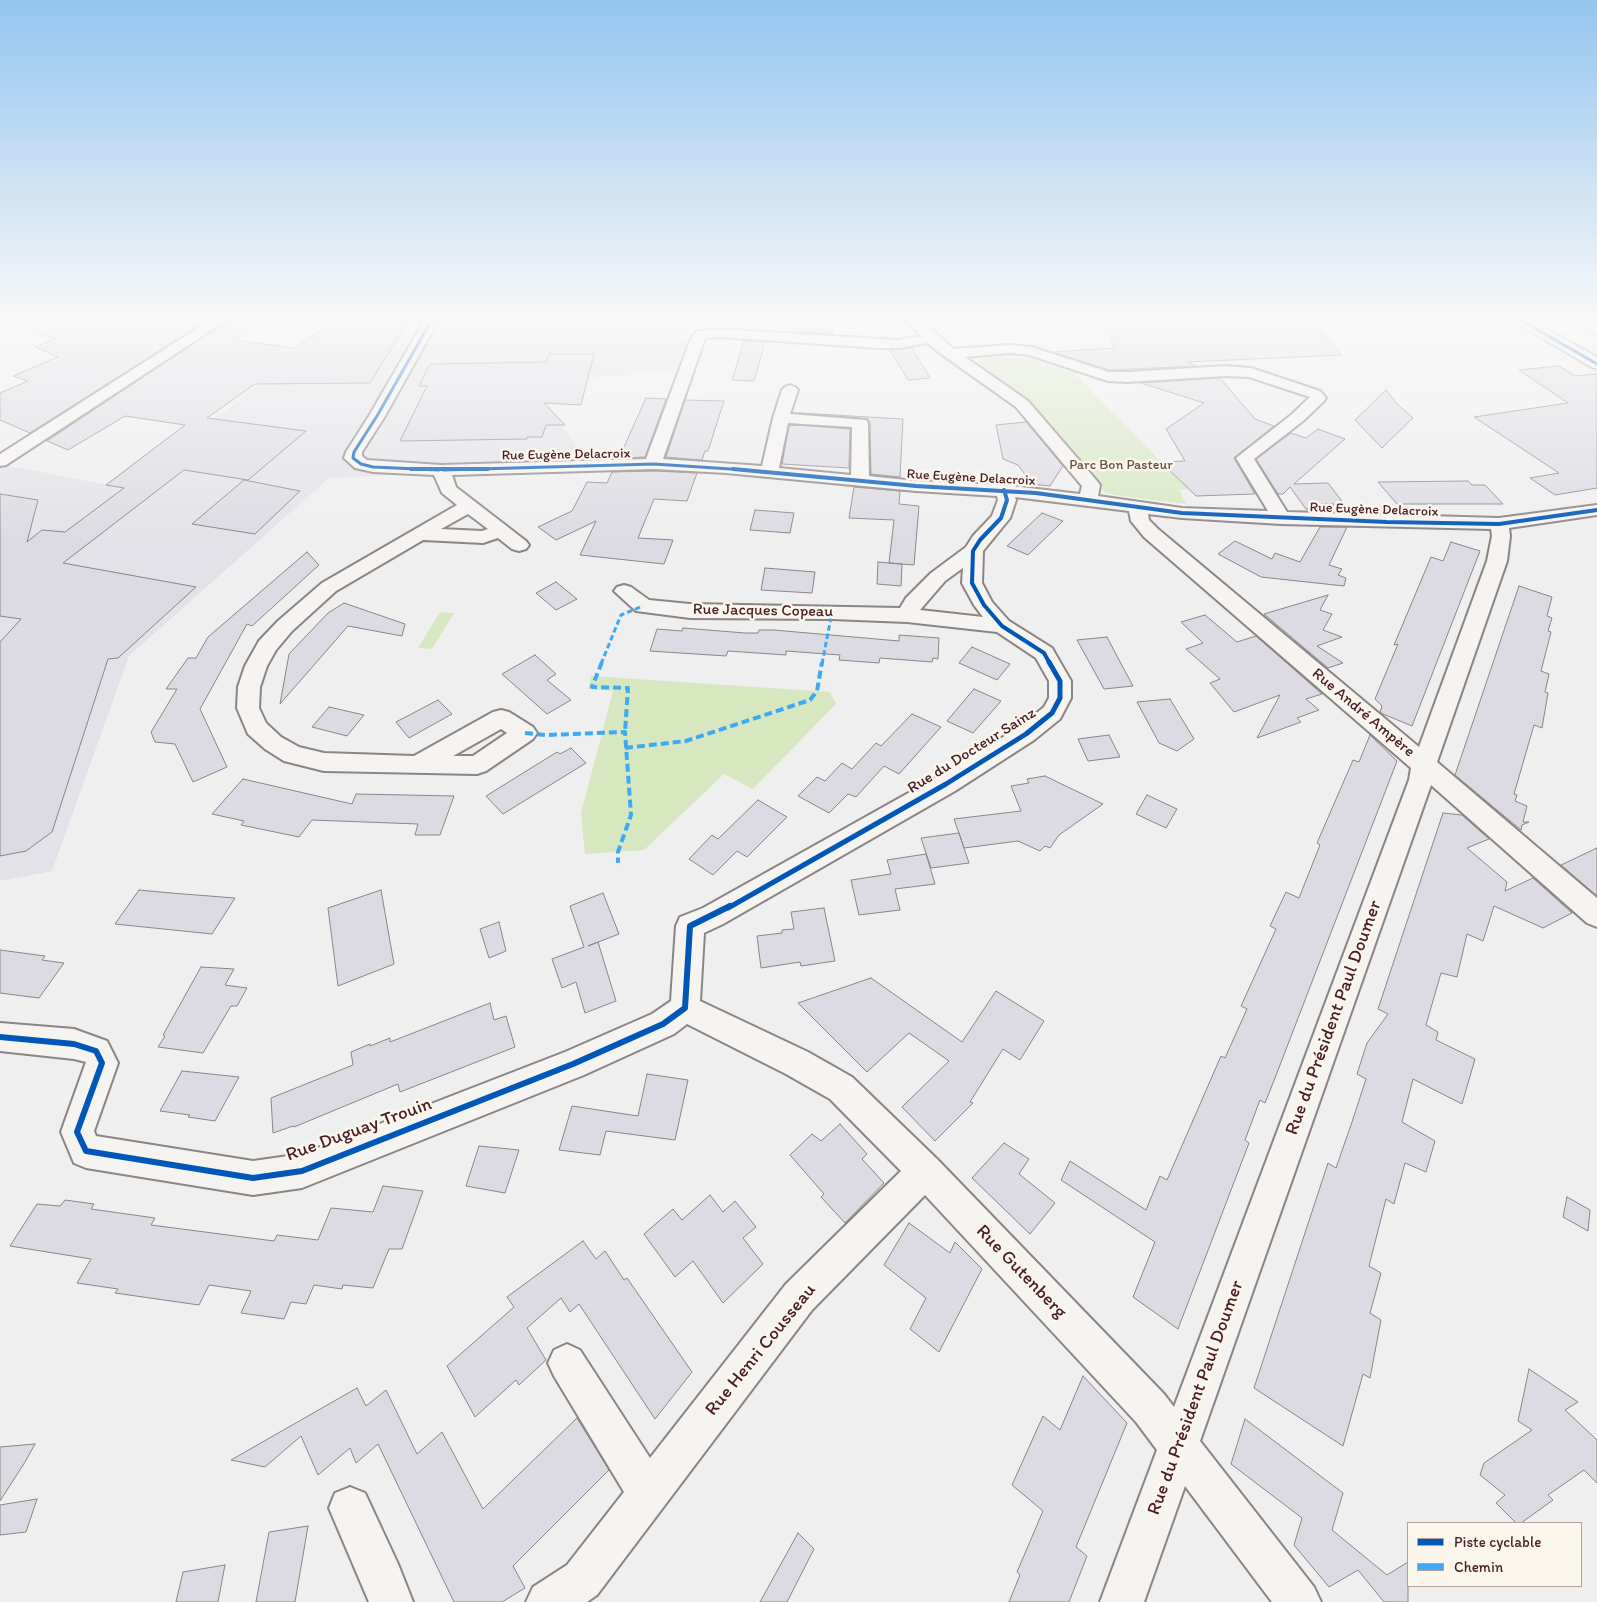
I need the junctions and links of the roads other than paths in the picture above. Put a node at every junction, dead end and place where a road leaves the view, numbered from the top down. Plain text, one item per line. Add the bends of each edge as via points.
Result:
1 (790, 390) dead end
2 (110, 391) edge
3 (391, 391) edge
4 (679, 391) edge
5 (1003, 391) edge
6 (1306, 391) edge
7 (781, 418) junction
8 (1, 461) edge
9 (654, 464) junction
10 (440, 470) junction
11 (769, 472) junction
12 (858, 481) junction
13 (1004, 490) junction
14 (1088, 500) junction
15 (468, 506) junction
16 (1138, 507) junction
17 (1597, 510) edge
18 (1281, 518) junction
19 (1499, 524) junction
20 (501, 531) junction
21 (419, 534) junction
22 (519, 545) dead end
23 (973, 551) junction
24 (624, 591) dead end
25 (907, 615) junction
26 (1002, 626) junction
27 (418, 765) dead end
28 (1424, 765) junction
29 (1597, 915) edge
30 (685, 1008) junction
31 (0, 1037) edge
32 (925, 1172) junction
33 (567, 1363) dead end
34 (1179, 1447) junction
35 (648, 1493) junction
36 (350, 1508) dead end
37 (391, 1602) edge
38 (548, 1602) edge
39 (1122, 1602) edge
40 (1299, 1602) edge

1 - 7 street
2 - 8 street
3 - 10 street, Rue Eugène Delacroix via 353,458 373,468
4 - 9 street
5 - 14 street via 1022,404 1091,485
6 - 18 street via 1318,398 1245,458
7 - 11 street
7 - 12 street via 860,423
9 - 10 street, Rue Eugène Delacroix
9 - 11 street, Rue Eugène Delacroix
10 - 15 street via 448,489
11 - 12 street, Rue Eugène Delacroix
12 - 13 street, Rue Eugène Delacroix
13 - 14 street, Rue Eugène Delacroix
13 - 23 street via 1007,500 1001,518
14 - 16 street, Rue Eugène Delacroix
15 - 20 street
15 - 21 street
16 - 18 street, Rue Eugène Delacroix via 1182,513
16 - 28 street, Rue André Ampère via 1140,521 1151,534
17 - 19 street
18 - 19 street, Rue Eugène Delacroix
19 - 28 street, Rue du Président Paul Doumer via 1501,536 1497,561
20 - 21 street via 483,537
20 - 22 street
21 - 27 street via 329,586 285,626 267,646 256,666 249,688 248,708 256,728 292,755 324,762
23 - 25 street via 938,577 914,602
23 - 26 street, Rue du Docteur Sainz via 972,583 984,605
24 - 25 street, Rue Jacques Copeau via 643,606 690,611
25 - 26 street, Rue Jacques Copeau
26 - 30 street, Rue du Docteur Sainz via 1044,653 1060,681 1060,698 1052,713 1026,734 946,784 690,926
28 - 29 street, Rue André Ampère
28 - 34 street, Rue du Président Paul Doumer
30 - 31 street, Rue Duguay Trouin via 663,1024 564,1068 302,1171 252,1178 86,1151 77,1132 102,1063 96,1051 74,1044
30 - 32 street, Rue Gutenberg via 841,1088
32 - 34 street, Rue Gutenberg via 1150,1408
32 - 35 street, Rue Henri Cousseau via 799,1297
33 - 35 street
34 - 39 street, Rue du Président Paul Doumer
34 - 40 street, Rue Gutenberg
35 - 38 street, Rue Henri Cousseau via 582,1580
36 - 37 street

